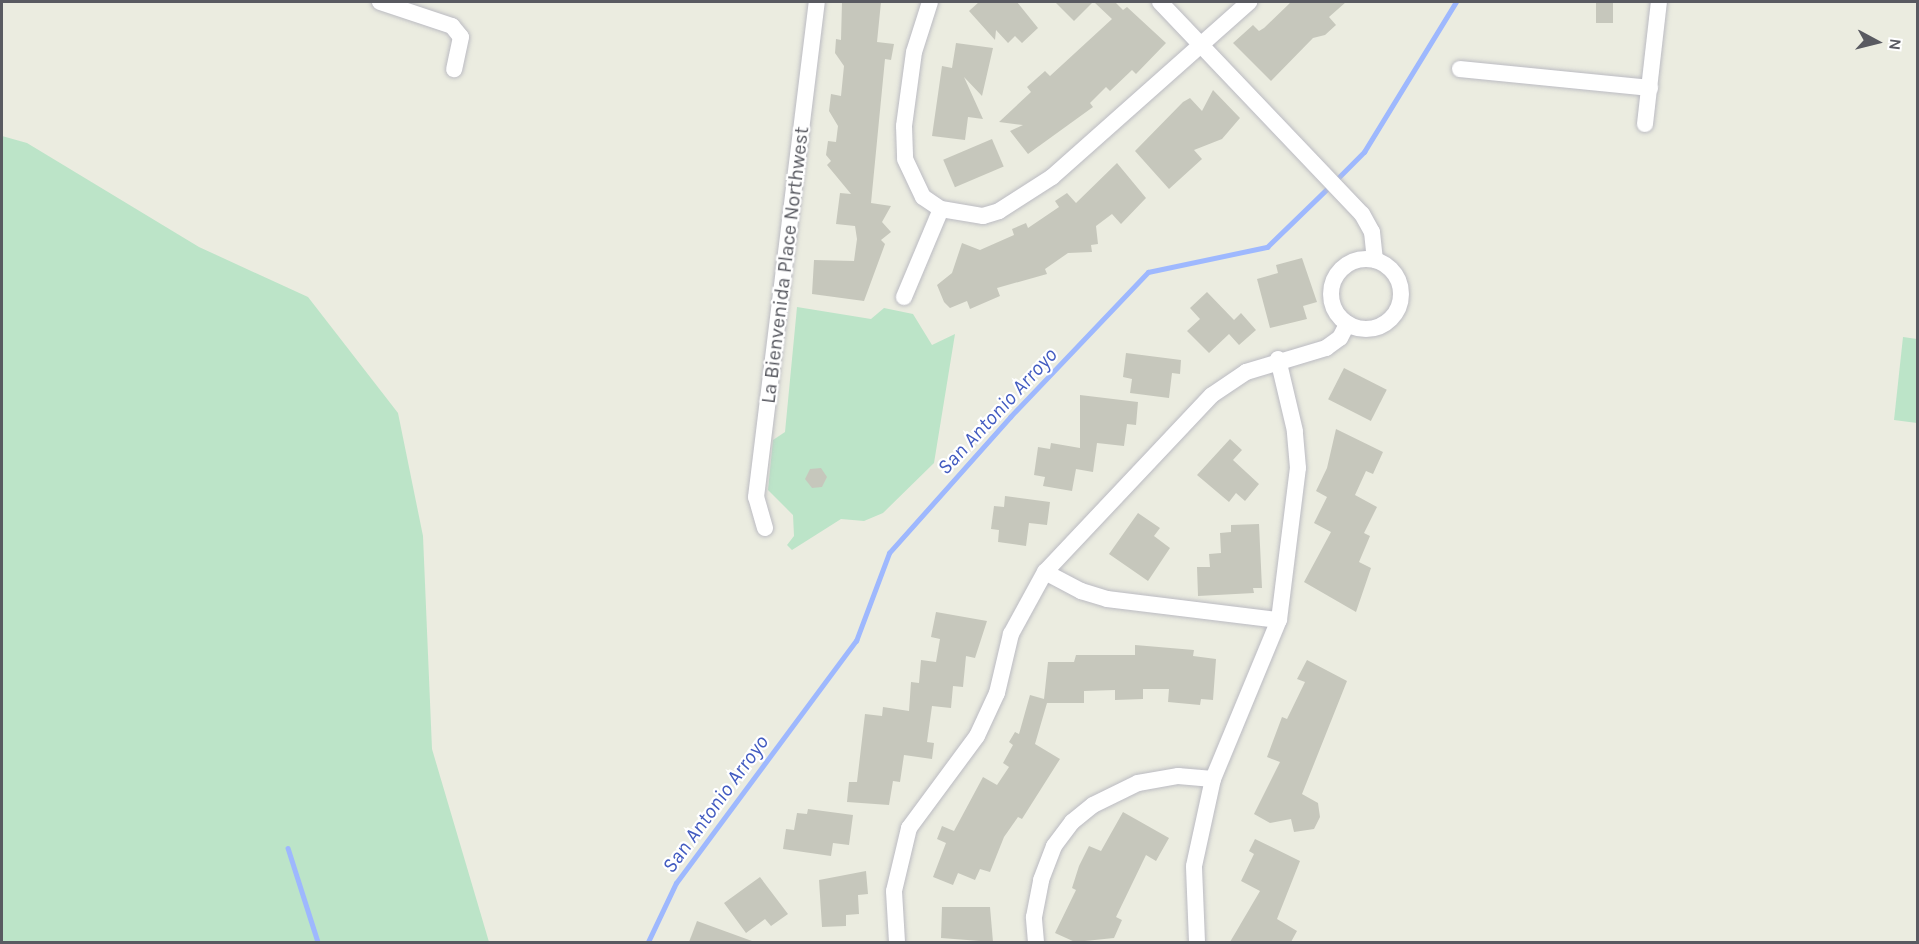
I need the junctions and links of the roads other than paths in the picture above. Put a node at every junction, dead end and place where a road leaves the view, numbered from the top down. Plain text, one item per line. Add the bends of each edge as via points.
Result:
1 (380, 2) edge
2 (817, 2) edge
3 (930, 2) edge
4 (1160, 2) edge
5 (1249, 2) edge
6 (1659, 2) edge
7 (1204, 46) junction
8 (454, 69) dead end
9 (1460, 69) dead end
10 (1650, 88) junction
11 (1645, 124) dead end
12 (941, 209) junction
13 (1375, 260) junction
14 (904, 297) dead end
15 (1347, 324) junction
16 (1278, 359) junction
17 (765, 528) dead end
18 (1046, 572) junction
19 (1280, 620) junction
20 (1213, 779) junction
21 (897, 942) edge
22 (1036, 942) edge
23 (1197, 942) edge

1 - 8 street via 452,26 461,37
2 - 17 street, La Bienvenida Place Northwest via 756,497
3 - 12 street via 914,52 904,126 906,159 914,185
4 - 7 street
5 - 7 street
6 - 10 street
7 - 12 street via 1023,197 983,216
7 - 13 street via 1362,214 1371,232
9 - 10 street
10 - 11 street
12 - 14 street
13 - 15 street via 1351,262 1335,279 1332,305
13 - 15 street via 1390,269 1400,284 1397,311 1371,329
15 - 16 street via 1340,338 1326,348
16 - 18 street via 1246,372 1212,395
16 - 19 street via 1295,431 1298,468
18 - 19 street via 1081,591 1126,602
18 - 21 street via 1011,634 997,693 977,736 909,828 894,891
19 - 20 street
20 - 22 street via 1178,777 1138,783 1093,805 1072,822 1054,846 1041,880 1034,917
20 - 23 street via 1194,866

